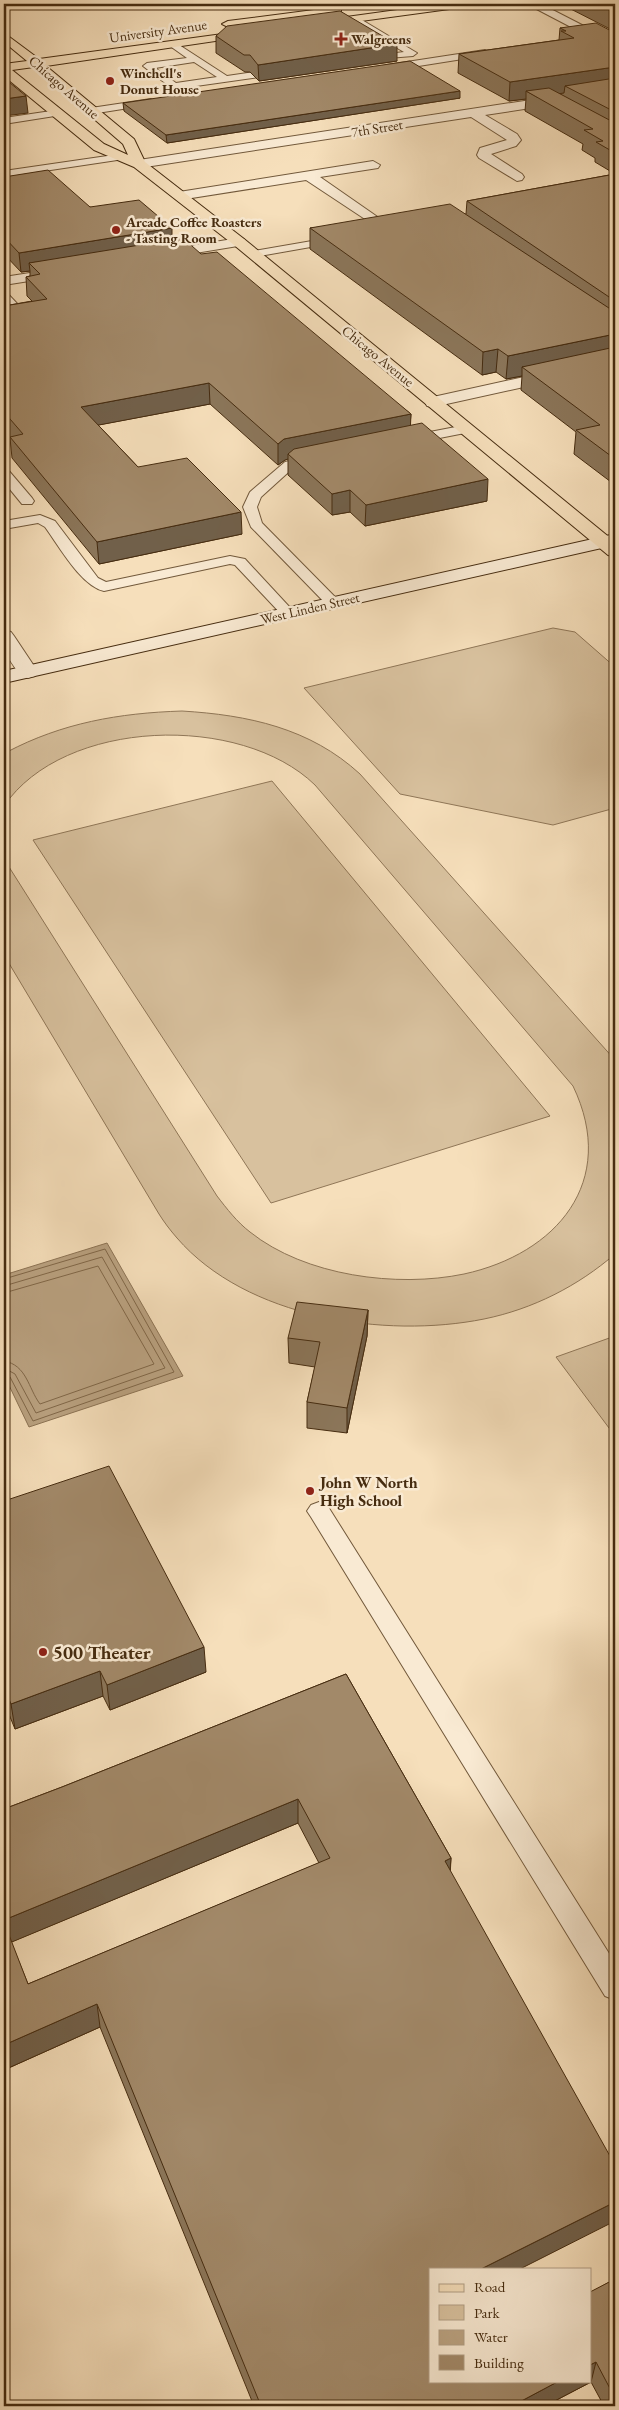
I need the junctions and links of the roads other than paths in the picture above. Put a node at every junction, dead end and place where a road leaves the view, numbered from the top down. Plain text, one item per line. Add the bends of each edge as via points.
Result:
1 (392, 4) edge
2 (464, 4) edge
3 (533, 4) edge
4 (354, 19) junction
5 (214, 26) dead end
6 (615, 34) edge
7 (4, 36) edge
8 (596, 36) junction
9 (577, 40) edge
10 (173, 44) junction
11 (615, 47) edge
12 (37, 49) dead end
13 (22, 51) junction
14 (499, 51) edge
15 (4, 53) edge
16 (385, 57) edge
17 (195, 59) junction
18 (36, 63) junction
19 (4, 69) edge
20 (291, 70) edge
21 (373, 70) edge
22 (225, 79) junction
23 (174, 86) junction
24 (615, 92) edge
25 (188, 97) edge
26 (161, 101) edge
27 (549, 102) junction
28 (561, 109) edge
29 (91, 111) junction
30 (473, 113) junction
31 (58, 114) junction
32 (4, 121) edge
33 (121, 156) junction
34 (139, 164) junction
35 (373, 165) dead end
36 (4, 174) edge
37 (308, 175) junction
38 (517, 177) dead end
39 (179, 196) junction
40 (374, 221) edge
41 (341, 239) edge
42 (239, 242) junction
43 (254, 254) junction
44 (141, 258) edge
45 (72, 270) edge
46 (4, 281) edge
47 (4, 296) edge
48 (4, 319) edge
49 (615, 362) edge
50 (433, 402) junction
51 (466, 429) junction
52 (400, 442) edge
53 (324, 457) edge
54 (4, 474) edge
55 (27, 502) dead end
56 (4, 525) edge
57 (611, 544) edge
58 (333, 603) junction
59 (288, 613) junction
60 (4, 636) edge
61 (28, 672) junction
62 (4, 677) edge
63 (319, 1511) dead end
64 (615, 1987) edge

1 - 5 main road, University Avenue
2 - 4 main road, University Avenue
3 - 8 street
4 - 10 main road, University Avenue
4 - 16 lane via 413,53
6 - 8 lane
7 - 13 main road, Chicago Avenue
8 - 9 lane
8 - 11 street
10 - 17 lane
10 - 18 main road, University Avenue
12 - 13 main road
13 - 15 main road
13 - 18 main road, Chicago Avenue
14 - 21 lane
17 - 22 lane
17 - 23 lane via 147,66
18 - 19 main road, University Avenue
18 - 29 main road, Chicago Avenue
19 - 31 main road, Chicago Avenue
20 - 22 lane
22 - 23 lane
23 - 25 lane
24 - 27 street, 7th Street
26 - 29 lane
27 - 28 lane
27 - 30 street, 7th Street
29 - 34 main road, Chicago Avenue via 129,142
30 - 34 street, 7th Street
30 - 38 street via 512,137 512,143 485,151 484,155
31 - 32 lane
31 - 33 main road, Chicago Avenue via 99,147
33 - 34 main road, Chicago Avenue
33 - 36 lane
34 - 39 main road, Chicago Avenue
35 - 37 street
37 - 39 street
37 - 40 street
39 - 42 main road, Chicago Avenue
41 - 43 lane
42 - 43 main road, Chicago Avenue
42 - 44 street
43 - 50 main road, Chicago Avenue
45 - 46 street
47 - 48 lane via 19,312 13,318
49 - 50 street
50 - 51 main road, Chicago Avenue
51 - 52 lane
51 - 57 main road, Chicago Avenue
53 - 58 lane via 289,465 255,495 250,508 256,524
54 - 55 lane
56 - 59 lane via 40,520 50,524 93,581 104,587 230,560 240,562
57 - 58 street, West Linden Street
58 - 59 street, West Linden Street
59 - 61 street, West Linden Street
60 - 61 street
61 - 62 street, West Linden Street
63 - 64 lane

